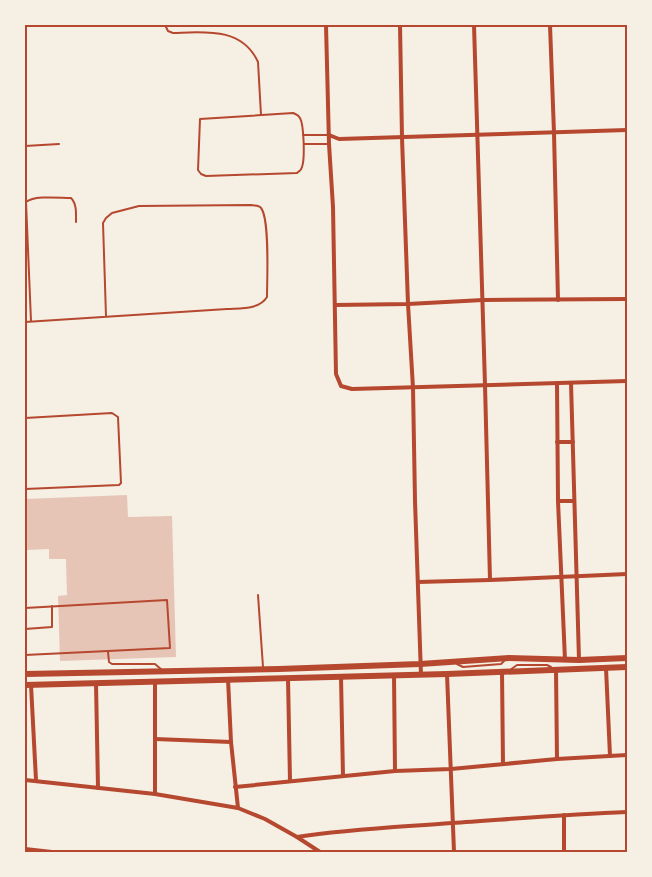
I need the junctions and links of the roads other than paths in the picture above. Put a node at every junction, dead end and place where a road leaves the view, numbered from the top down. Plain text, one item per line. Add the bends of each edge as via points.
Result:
1 (165, 25) edge
2 (326, 25) edge
3 (400, 25) edge
4 (474, 25) edge
5 (550, 25) edge
6 (260, 116) junction
7 (627, 130) edge
8 (554, 133) junction
9 (478, 134) junction
10 (303, 135) junction
11 (329, 136) junction
12 (402, 138) junction
13 (339, 139) junction
14 (59, 144) dead end
15 (304, 144) junction
16 (329, 144) junction
17 (25, 146) edge
18 (76, 222) dead end
19 (627, 298) edge
20 (483, 300) junction
21 (558, 300) junction
22 (408, 304) junction
23 (335, 305) junction
24 (106, 316) junction
25 (31, 321) junction
26 (25, 322) edge
27 (627, 381) edge
28 (557, 383) junction
29 (571, 383) junction
30 (486, 385) junction
31 (413, 388) junction
32 (25, 418) edge
33 (557, 442) junction
34 (573, 442) junction
35 (25, 489) edge
36 (558, 501) junction
37 (574, 501) junction
38 (627, 574) edge
39 (576, 577) junction
40 (561, 578) junction
41 (490, 580) junction
42 (418, 582) junction
43 (258, 595) dead end
44 (52, 606) junction
45 (25, 608) edge
46 (25, 628) edge
47 (108, 652) junction
48 (25, 655) edge
49 (627, 658) edge
50 (565, 660) junction
51 (578, 660) junction
52 (420, 664) junction
53 (627, 667) edge
54 (606, 668) junction
55 (263, 670) junction
56 (556, 670) junction
57 (164, 672) junction
58 (504, 672) junction
59 (25, 674) edge
60 (447, 674) junction
61 (394, 675) junction
62 (421, 675) junction
63 (341, 677) junction
64 (288, 678) junction
65 (228, 679) junction
66 (96, 682) junction
67 (155, 682) junction
68 (28, 685) edge
69 (155, 740) junction
70 (231, 742) junction
71 (627, 755) edge
72 (610, 756) junction
73 (557, 759) junction
74 (503, 764) junction
75 (451, 769) junction
76 (395, 771) junction
77 (344, 776) junction
78 (25, 780) edge
79 (36, 780) junction
80 (290, 781) junction
81 (235, 786) junction
82 (98, 788) junction
83 (155, 794) junction
84 (238, 808) junction
85 (627, 812) edge
86 (564, 815) junction
87 (453, 823) junction
88 (297, 837) junction
89 (25, 849) edge
90 (36, 851) edge
91 (52, 852) edge
92 (320, 852) edge
93 (454, 852) edge
94 (564, 852) edge

1 - 6 lane via 173,33 232,36 250,48 258,62
2 - 11 street
3 - 12 street
4 - 9 street
5 - 8 street
6 - 10 lane via 298,115
6 - 15 lane via 200,119 199,172 206,176 297,173 303,165
7 - 8 street
8 - 9 street
8 - 21 street
9 - 12 street
9 - 20 street
10 - 11 lane
10 - 15 lane
11 - 13 street
11 - 16 street
12 - 13 street
12 - 22 street
13 - 16 street
14 - 17 lane
15 - 16 lane
16 - 23 street
18 - 25 lane via 71,198 26,202
19 - 21 street
20 - 21 street
20 - 22 street
20 - 30 street
22 - 23 street
22 - 31 street
23 - 31 street via 336,374 341,386 352,389
24 - 24 lane via 103,223 112,212 139,206 260,206 267,224 267,298 260,305
24 - 25 lane
25 - 26 lane
27 - 29 street
28 - 29 street
28 - 30 street
28 - 33 street
29 - 34 street
30 - 31 street
30 - 41 street
31 - 42 street
32 - 35 lane via 116,415 121,483
33 - 34 street
33 - 36 street
34 - 37 street
36 - 37 street
36 - 40 street
37 - 39 street
38 - 39 street
39 - 40 street
39 - 51 street
40 - 41 street
40 - 50 street
41 - 42 street
42 - 52 street
43 - 55 lane
44 - 45 lane
44 - 46 lane via 52,627
44 - 47 lane via 167,600 170,648
47 - 48 lane
47 - 57 lane via 112,664 156,664
49 - 51 main road
50 - 51 main road
50 - 52 main road via 509,658
52 - 55 main road
52 - 62 street
53 - 54 main road
54 - 56 main road
54 - 72 street
55 - 57 main road
56 - 58 main road
56 - 73 street
57 - 59 main road
58 - 60 main road
58 - 74 street
60 - 62 main road
60 - 75 street
61 - 62 main road
61 - 63 main road
61 - 76 street
63 - 64 main road
63 - 77 street
64 - 65 main road
64 - 80 street
65 - 67 main road
65 - 70 street
66 - 67 main road
66 - 68 main road
66 - 82 street
67 - 69 street
68 - 79 street
69 - 70 street
69 - 83 street
70 - 81 street
71 - 72 street
72 - 73 street
73 - 74 street
74 - 75 street
75 - 76 street
75 - 87 street
76 - 77 street
77 - 80 street
78 - 79 street
79 - 82 street
80 - 81 street
81 - 84 street
82 - 83 street
83 - 84 street
84 - 88 street
85 - 86 street
86 - 87 street
86 - 94 street
87 - 88 street via 354,829
87 - 93 street
88 - 92 street
89 - 90 street
90 - 91 street

